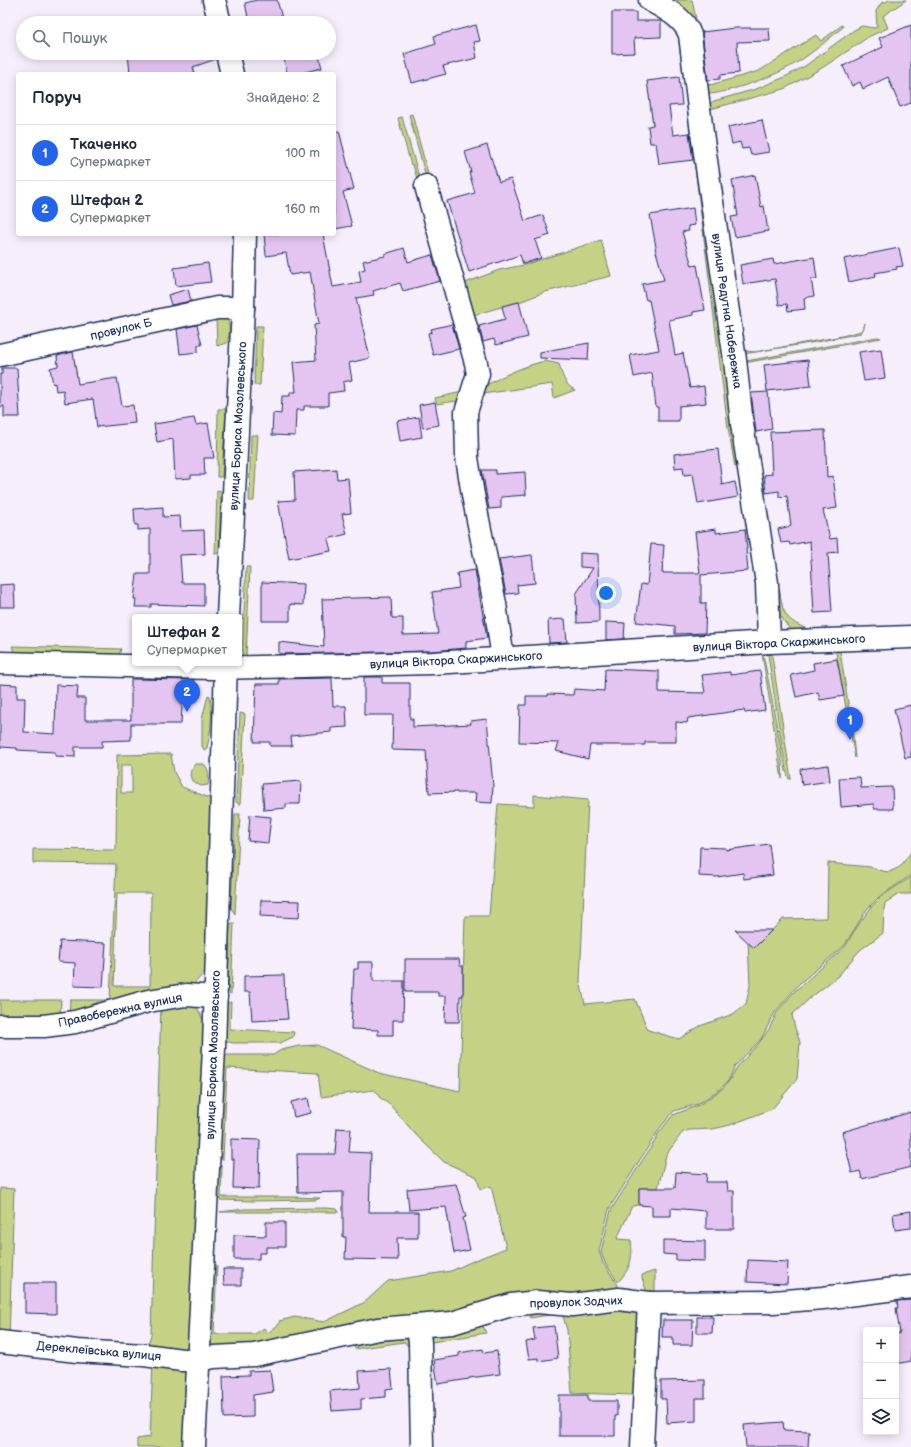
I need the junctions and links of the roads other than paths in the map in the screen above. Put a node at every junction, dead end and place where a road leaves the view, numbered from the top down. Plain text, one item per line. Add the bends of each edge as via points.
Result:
1 (214, 0) edge
2 (650, 0) edge
3 (218, 16) edge
4 (229, 60) edge
5 (232, 72) edge
6 (426, 186) dead end
7 (245, 236) edge
8 (243, 308) junction
9 (0, 355) edge
10 (228, 614) edge
11 (911, 636) edge
12 (769, 642) junction
13 (503, 659) junction
14 (0, 663) edge
15 (132, 664) edge
16 (242, 665) edge
17 (226, 666) edge
18 (216, 997) junction
19 (0, 1026) edge
20 (911, 1287) edge
21 (649, 1303) junction
22 (418, 1326) junction
23 (0, 1342) edge
24 (198, 1360) junction
25 (194, 1447) edge
26 (422, 1447) edge
27 (642, 1447) edge

1 - 3 street
2 - 12 street, вулиця Редутна Набережна via 682,21 690,35 742,424 767,583
4 - 5 street
6 - 13 street via 478,374 466,412 468,458
7 - 8 street, вулиця Бориса Мозолевського
8 - 9 street, провулок Б via 217,308
8 - 10 street, вулиця Бориса Мозолевського
11 - 12 street, вулиця Віктора Скаржинського
12 - 13 street, вулиця Віктора Скаржинського
13 - 16 street, вулиця Віктора Скаржинського via 433,663
14 - 15 street, вулиця Віктора Скаржинського
17 - 18 street, вулиця Бориса Мозолевського
18 - 19 street, Правобережна вулиця via 186,995 148,1001 75,1022 44,1026
18 - 24 street, вулиця Бориса Мозолевського
20 - 21 street, провулок Зодчих via 773,1302
21 - 22 street, провулок Зодчих via 619,1299 572,1305 536,1302 511,1305 452,1323
21 - 27 street
22 - 24 street, провулок Зодчих via 378,1329 254,1355
22 - 26 street
23 - 24 street, Дереклеївська вулиця
24 - 25 street, вулиця Бориса Мозолевського

